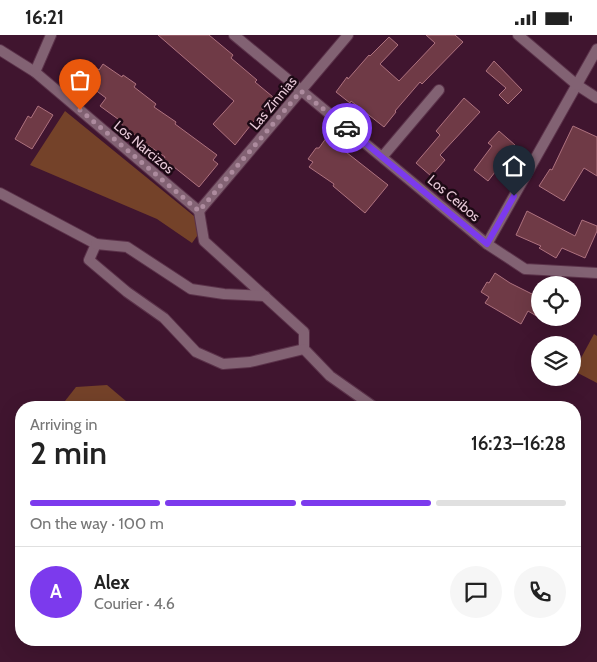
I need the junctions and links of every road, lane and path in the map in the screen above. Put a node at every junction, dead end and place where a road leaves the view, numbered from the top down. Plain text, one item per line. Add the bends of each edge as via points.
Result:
1 (51, 35) edge
2 (234, 35) edge
3 (348, 35) edge
4 (518, 35) edge
5 (597, 49) edge
6 (0, 50) edge
7 (35, 72) junction
8 (576, 85) junction
9 (439, 90) dead end
10 (301, 91) junction
11 (597, 98) edge
12 (383, 156) junction
13 (0, 193) edge
14 (199, 211) junction
15 (96, 243) junction
16 (487, 244) junction
17 (597, 273) edge
18 (265, 296) junction
19 (304, 349) junction
20 (365, 401) edge

1 - 7 street
2 - 10 street, Los Ceibos
3 - 10 street, Las Zinnias
4 - 8 street
5 - 8 street
6 - 7 street, Los Narcizos
7 - 14 street, Los Narcizos
8 - 11 street
8 - 16 street
9 - 12 street
10 - 12 street, Los Ceibos
10 - 14 street, Las Zinnias
12 - 16 street, Los Ceibos
13 - 15 street
14 - 18 street via 204,241
15 - 18 street via 127,247 191,289
15 - 19 street via 89,260 126,292 164,318 196,352 223,364 250,362
16 - 17 street, Los Ceibos via 525,269
18 - 19 street via 304,332
19 - 20 street via 330,377

